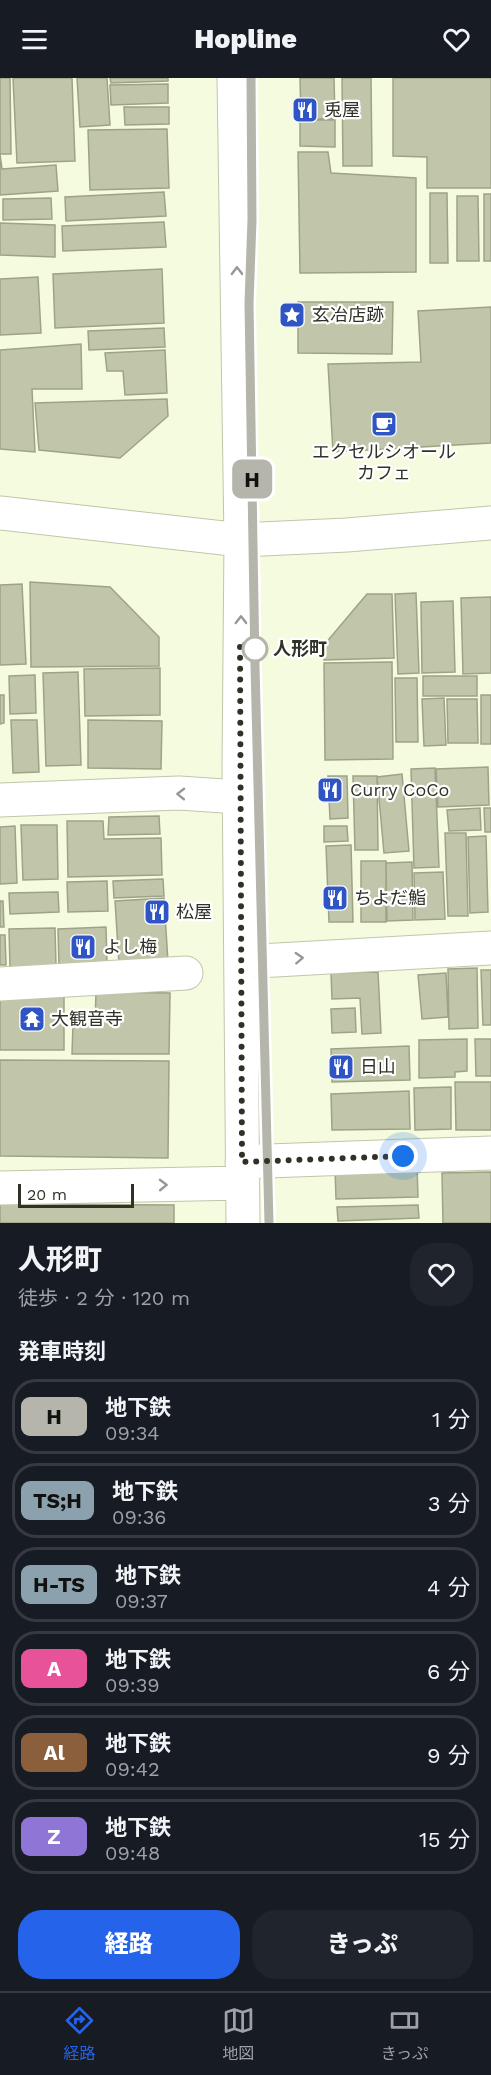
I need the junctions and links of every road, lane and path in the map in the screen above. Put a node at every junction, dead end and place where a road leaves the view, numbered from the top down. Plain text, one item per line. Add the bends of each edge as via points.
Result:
1 (234, 78) edge
2 (0, 513) edge
3 (491, 523) edge
4 (241, 540) junction
5 (239, 797) junction
6 (0, 800) edge
7 (491, 948) edge
8 (241, 962) junction
9 (186, 973) dead end
10 (0, 984) edge
11 (491, 1153) edge
12 (242, 1172) junction
13 (0, 1188) edge
14 (243, 1223) edge

4 -> 1 street
2 - 4 street
3 - 4 street
5 -> 4 street
5 -> 6 street via 179,794
5 - 8 street
8 -> 7 street
8 - 12 street
9 - 10 street
11 - 12 street
13 -> 12 street
12 - 14 street

